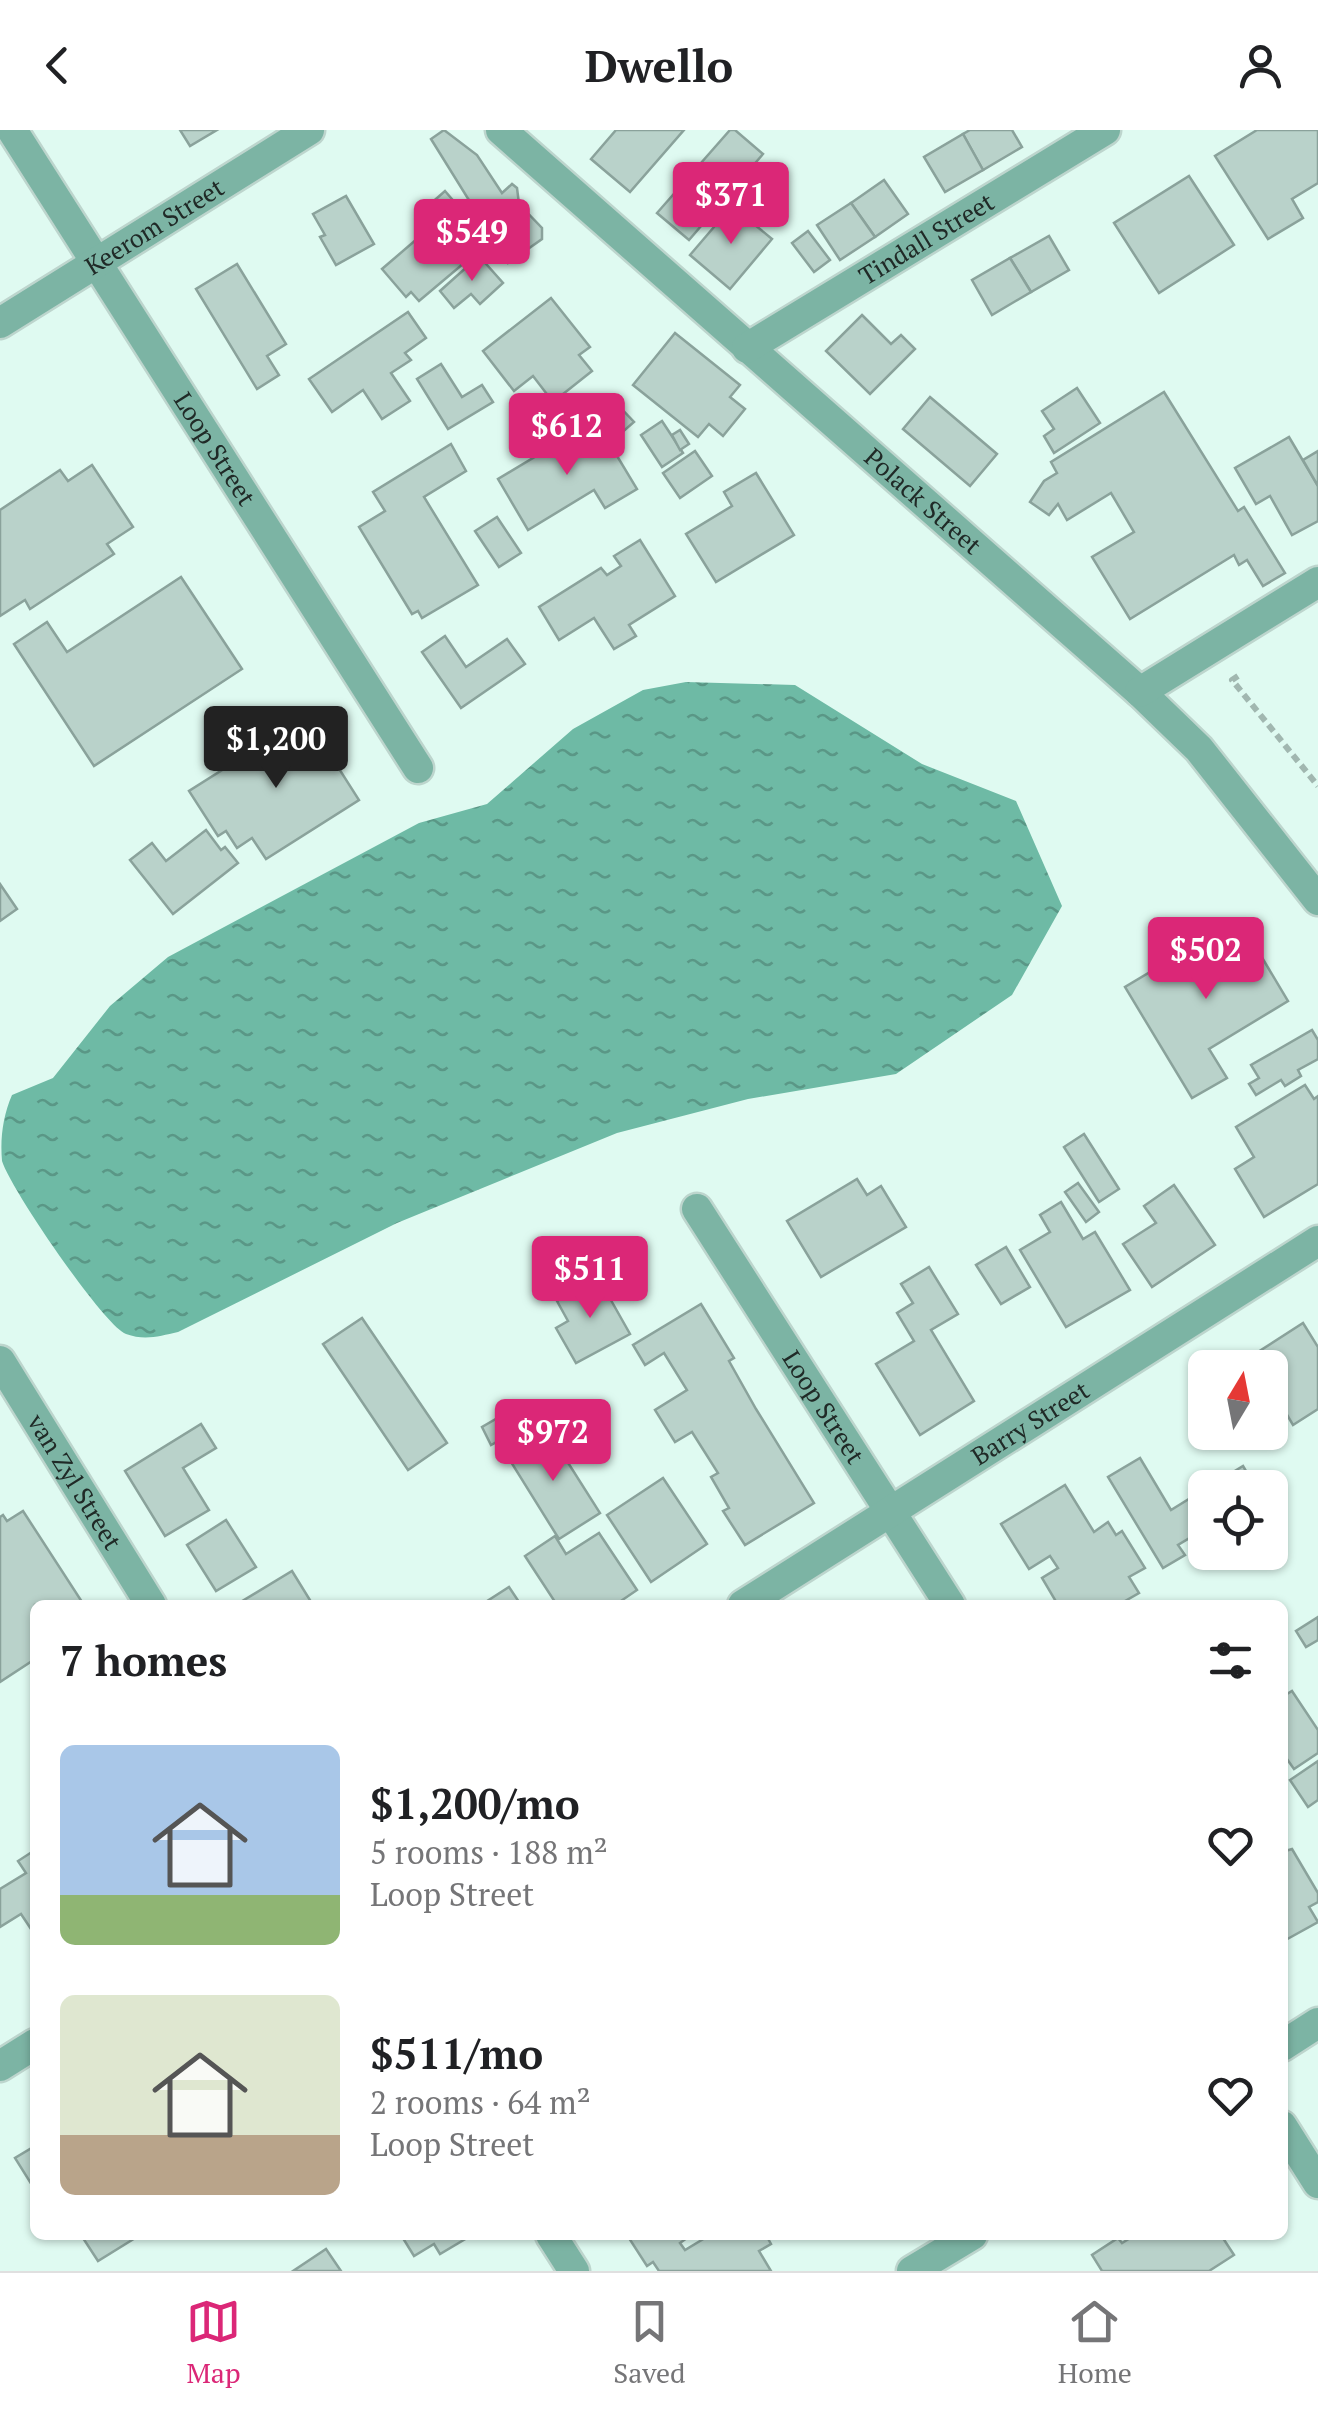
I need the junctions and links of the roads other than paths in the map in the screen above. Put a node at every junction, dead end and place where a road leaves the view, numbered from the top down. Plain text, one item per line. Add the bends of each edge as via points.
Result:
1 (12, 130) edge
2 (309, 130) edge
3 (501, 130) edge
4 (1106, 130) edge
5 (94, 262) junction
6 (0, 323) edge
7 (747, 348) junction
8 (1318, 582) edge
9 (1140, 692) junction
10 (418, 768) dead end
11 (1318, 900) edge
12 (697, 1209) dead end
13 (1318, 1241) edge
14 (0, 1361) edge
15 (892, 1513) junction
16 (148, 1600) edge
17 (752, 1600) edge
18 (947, 1600) edge
19 (1318, 2023) edge
20 (1288, 2042) edge
21 (30, 2047) edge
22 (0, 2066) edge
23 (1288, 2136) edge
24 (1318, 2183) edge
25 (554, 2240) edge
26 (964, 2240) edge
27 (574, 2271) edge
28 (912, 2271) edge

1 - 5 street, Loop Street
2 - 5 street, Keerom Street
3 - 7 street, Polack Street
4 - 7 street, Tindall Street
5 - 6 street, Keerom Street
5 - 10 street, Loop Street
7 - 9 street, Polack Street
8 - 9 street
9 - 11 street, Polack Street via 1199,748
12 - 15 street, Loop Street
13 - 15 street, Barry Street
14 - 16 street, van Zyl Street
15 - 17 street, Barry Street
15 - 18 street, Loop Street
19 - 20 street
21 - 22 street
23 - 24 street
25 - 27 street
26 - 28 street

